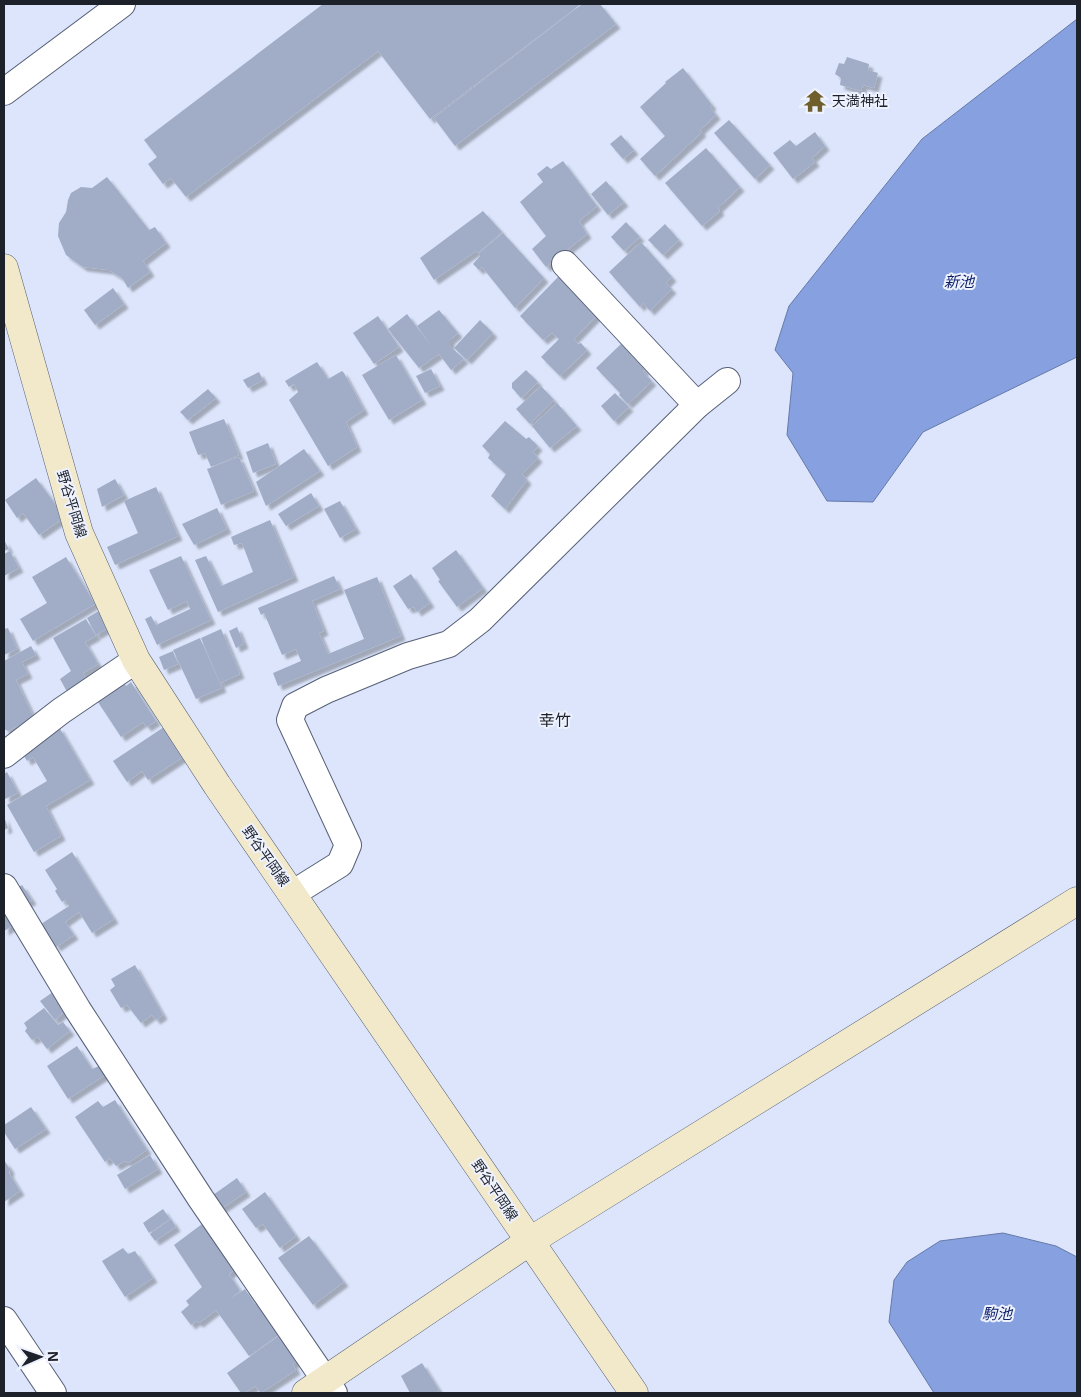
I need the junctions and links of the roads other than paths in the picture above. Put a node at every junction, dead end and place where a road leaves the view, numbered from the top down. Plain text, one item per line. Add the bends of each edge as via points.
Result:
1 (122, 4) edge
2 (4, 92) edge
3 (565, 264) dead end
4 (4, 268) edge
5 (727, 380) dead end
6 (697, 405) junction
7 (136, 660) junction
8 (4, 755) edge
9 (4, 887) edge
10 (292, 894) junction
11 (1077, 901) edge
12 (530, 1241) junction
13 (4, 1320) edge
14 (322, 1389) edge
15 (53, 1393) edge
16 (634, 1393) edge

1 - 2 street
3 - 6 street
4 - 7 main road, 野谷平岡線 via 79,533
5 - 6 street
6 - 10 street via 480,620 450,644 408,656 295,706 290,720 348,845 340,864
7 - 8 street
7 - 10 main road, 野谷平岡線
9 - 14 street via 78,1010
10 - 12 main road, 野谷平岡線
11 - 12 main road
12 - 14 main road
12 - 16 main road, 野谷平岡線
13 - 15 street

